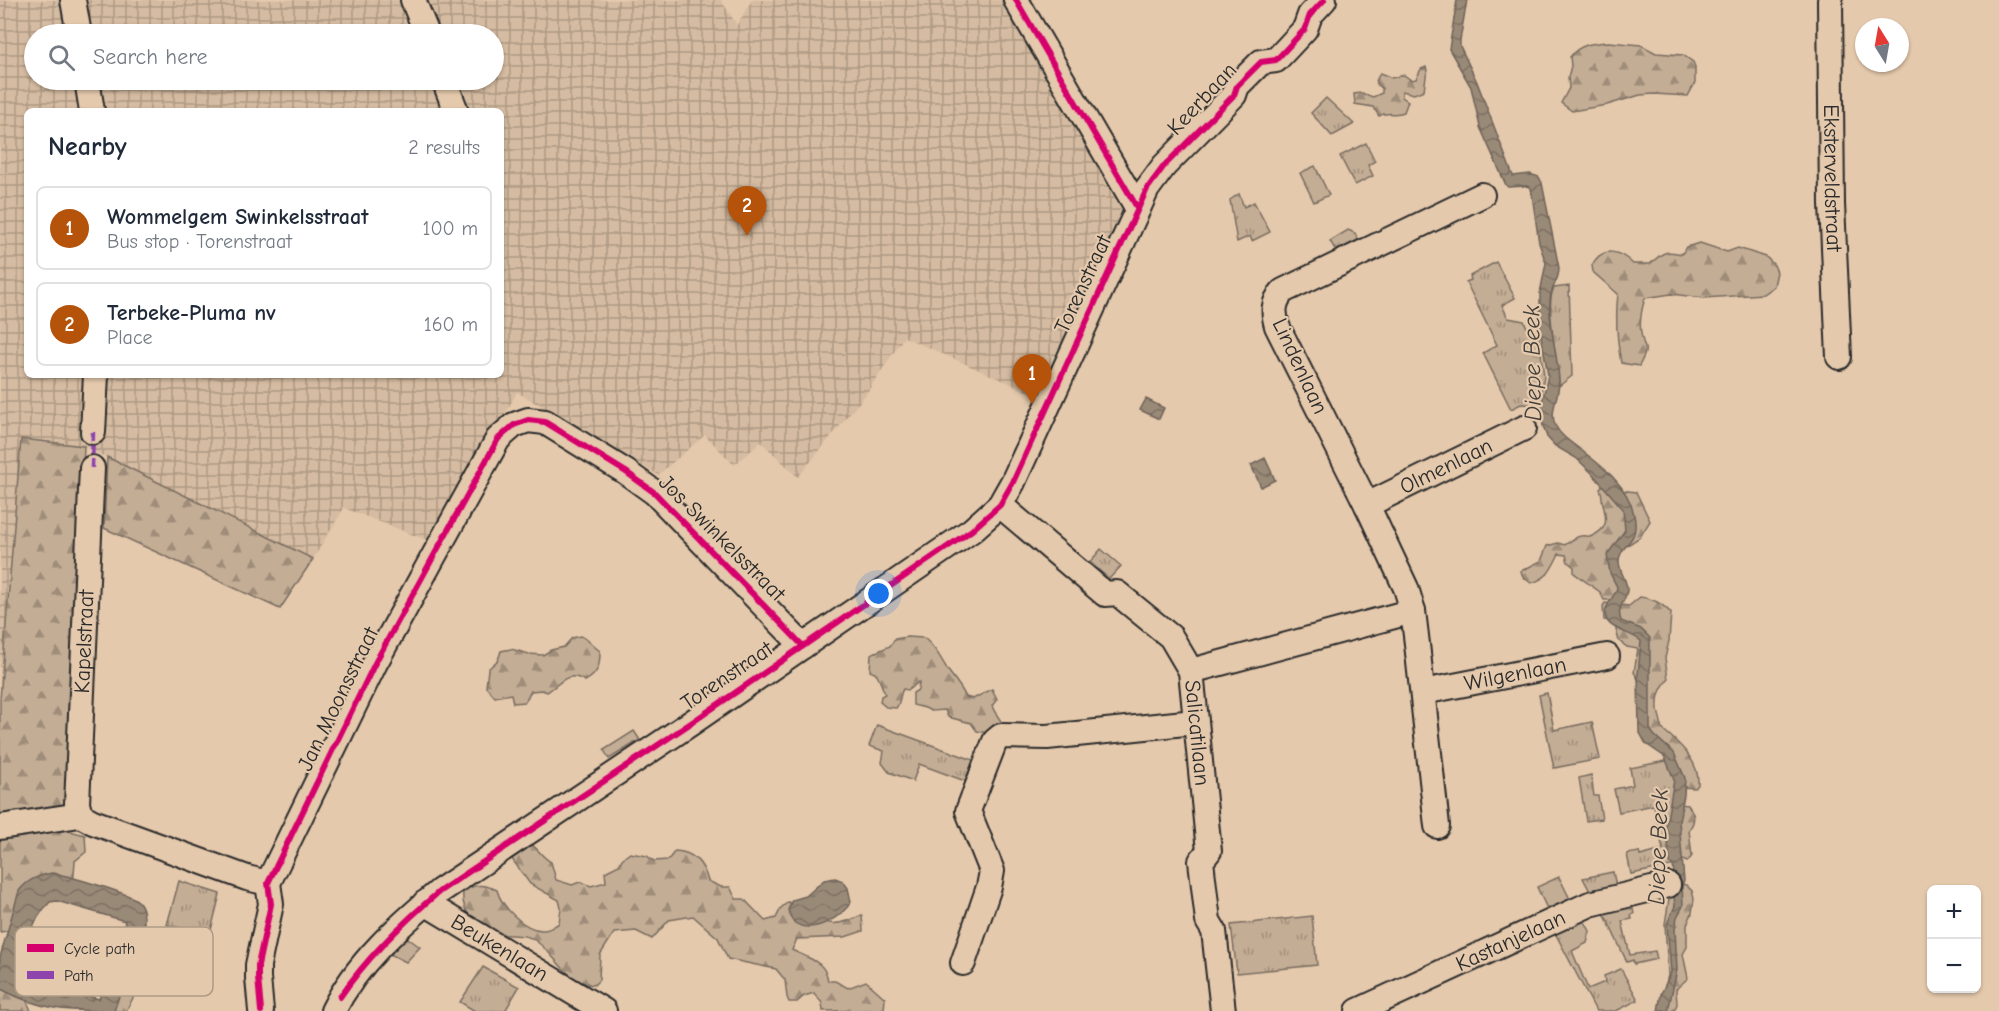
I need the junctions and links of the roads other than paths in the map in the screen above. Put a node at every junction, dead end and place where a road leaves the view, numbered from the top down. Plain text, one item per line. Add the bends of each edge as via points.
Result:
1 (73, 0) edge
2 (413, 0) edge
3 (1016, 0) edge
4 (1324, 0) edge
5 (1830, 0) edge
6 (77, 24) edge
7 (423, 24) edge
8 (89, 90) edge
9 (448, 90) edge
10 (92, 108) edge
11 (455, 108) edge
12 (1482, 195) dead end
13 (1138, 209) junction
14 (1839, 357) dead end
15 (96, 378) edge
16 (514, 425) joint
17 (1524, 428) dead end
18 (93, 432) dead end
19 (92, 468) dead end
20 (1000, 505) junction
21 (1367, 505) junction
22 (1413, 611) junction
23 (803, 646) junction
24 (1607, 656) dead end
25 (1191, 671) junction
26 (1423, 692) junction
27 (1195, 722) junction
28 (80, 815) junction
29 (1437, 826) dead end
30 (0, 827) edge
31 (268, 883) junction
32 (1668, 885) dead end
33 (425, 903) junction
34 (963, 963) dead end
35 (261, 1011) edge
36 (333, 1011) edge
37 (604, 1011) edge
38 (1223, 1011) edge
39 (1358, 1011) edge

1 - 6 street
2 - 7 street
3 - 13 street
4 - 13 street, Keerbaan via 1310,15 1305,29 1276,60 1261,62 1164,166
5 - 14 street, Eksterveldstraat via 1832,204
8 - 10 street
9 - 11 street
12 - 21 street, Lindenlaan via 1283,291 1277,298 1277,326
13 - 20 street, Torenstraat
15 - 18 street
16 - 23 street, Jos Swinkelsstraat via 528,420 545,422 655,493
16 - 31 street, Jan Moonsstraat via 498,439 397,621
17 - 21 street, Olmenlaan
19 - 28 street, Kapelstraat via 77,804
20 - 23 street, Torenstraat via 972,530
20 - 25 street, Salicatilaan via 1105,594 1116,593 1171,637
21 - 22 street, Lindenlaan
22 - 25 street
22 - 26 street, Lindenlaan
23 - 33 street, Torenstraat
24 - 26 street, Wilgenlaan
25 - 27 street, Salicatilaan
26 - 29 street, Lindenlaan
27 - 34 street via 1047,737 1001,736 995,741 968,811 992,871
27 - 38 street, Salicatilaan via 1209,851 1201,861
28 - 30 street
28 - 31 street
31 - 35 street via 272,904 258,965
32 - 39 street, Kastanjelaan via 1595,902
33 - 36 street, Torenstraat via 375,951 353,977
33 - 37 street, Beukenlaan

